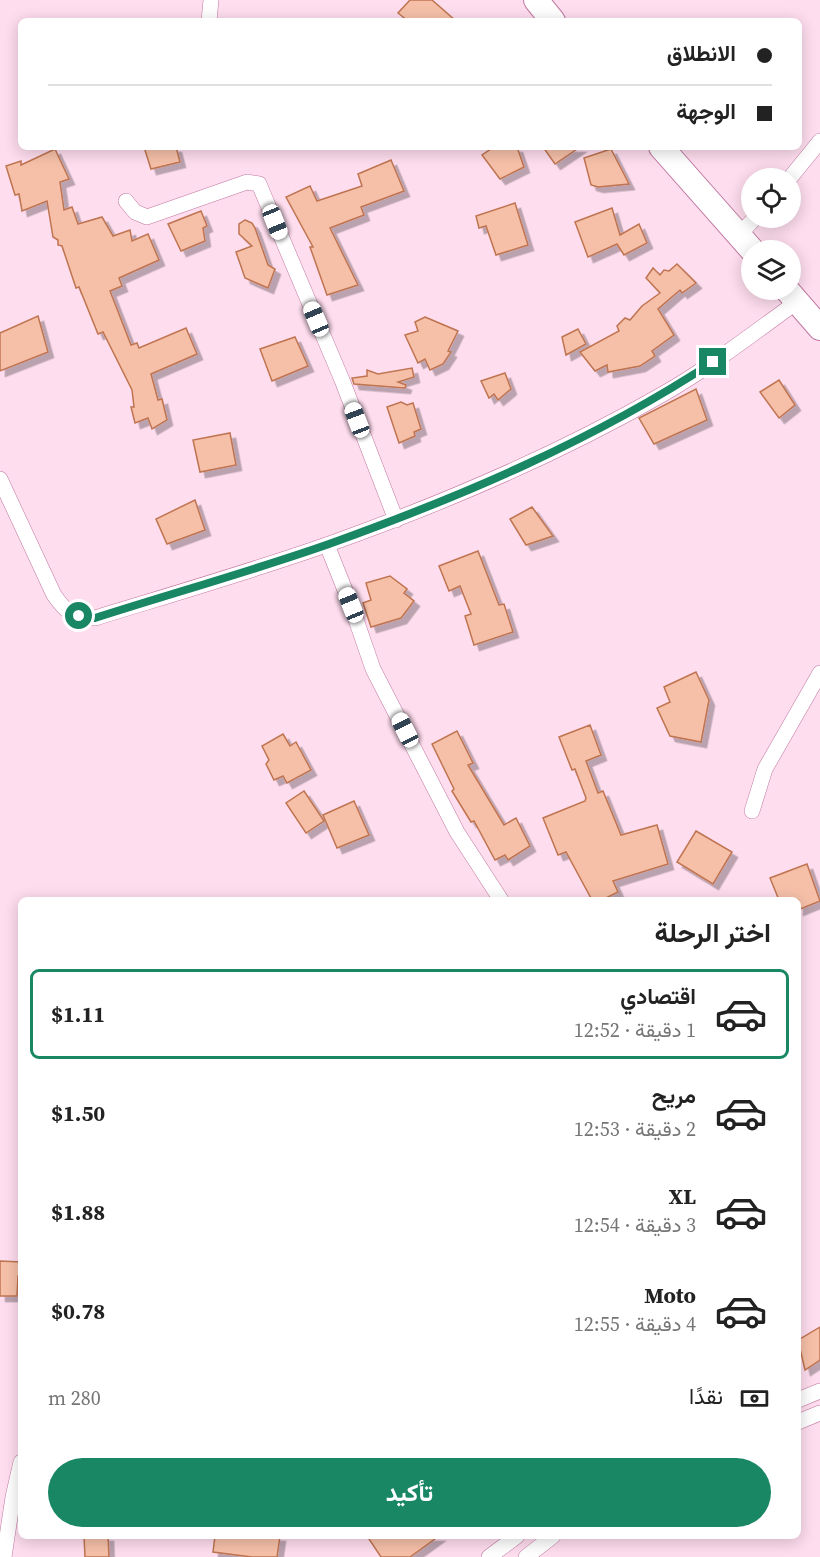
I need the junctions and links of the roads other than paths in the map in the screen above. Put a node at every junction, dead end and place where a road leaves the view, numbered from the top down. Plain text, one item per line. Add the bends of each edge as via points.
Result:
1 (211, 0) edge
2 (536, 0) edge
3 (209, 18) edge
4 (551, 18) edge
5 (820, 141) edge
6 (664, 150) edge
7 (798, 168) edge
8 (126, 201) dead end
9 (742, 240) edge
10 (787, 300) edge
11 (796, 300) edge
12 (820, 328) edge
13 (0, 479) edge
14 (396, 519) junction
15 (327, 545) junction
16 (820, 673) edge
17 (752, 811) dead end
18 (499, 897) edge
19 (820, 1390) edge
20 (801, 1399) edge
21 (820, 1413) edge
22 (801, 1421) edge
23 (18, 1475) edge
24 (513, 1539) edge
25 (549, 1539) edge
26 (4, 1557) edge
27 (489, 1557) edge
28 (526, 1557) edge

1 - 3 street
2 - 4 main road
5 - 7 street
6 - 9 main road
8 - 14 street via 135,212 147,217 247,182 259,184
10 - 14 street via 713,362 665,393 500,477
11 - 12 main road
13 - 15 street via 54,595 65,611 79,616 95,618
14 - 15 street
15 - 18 street via 374,669 457,832
16 - 17 street via 765,769
19 - 20 street
21 - 22 street
23 - 26 street
24 - 27 street
25 - 28 street

